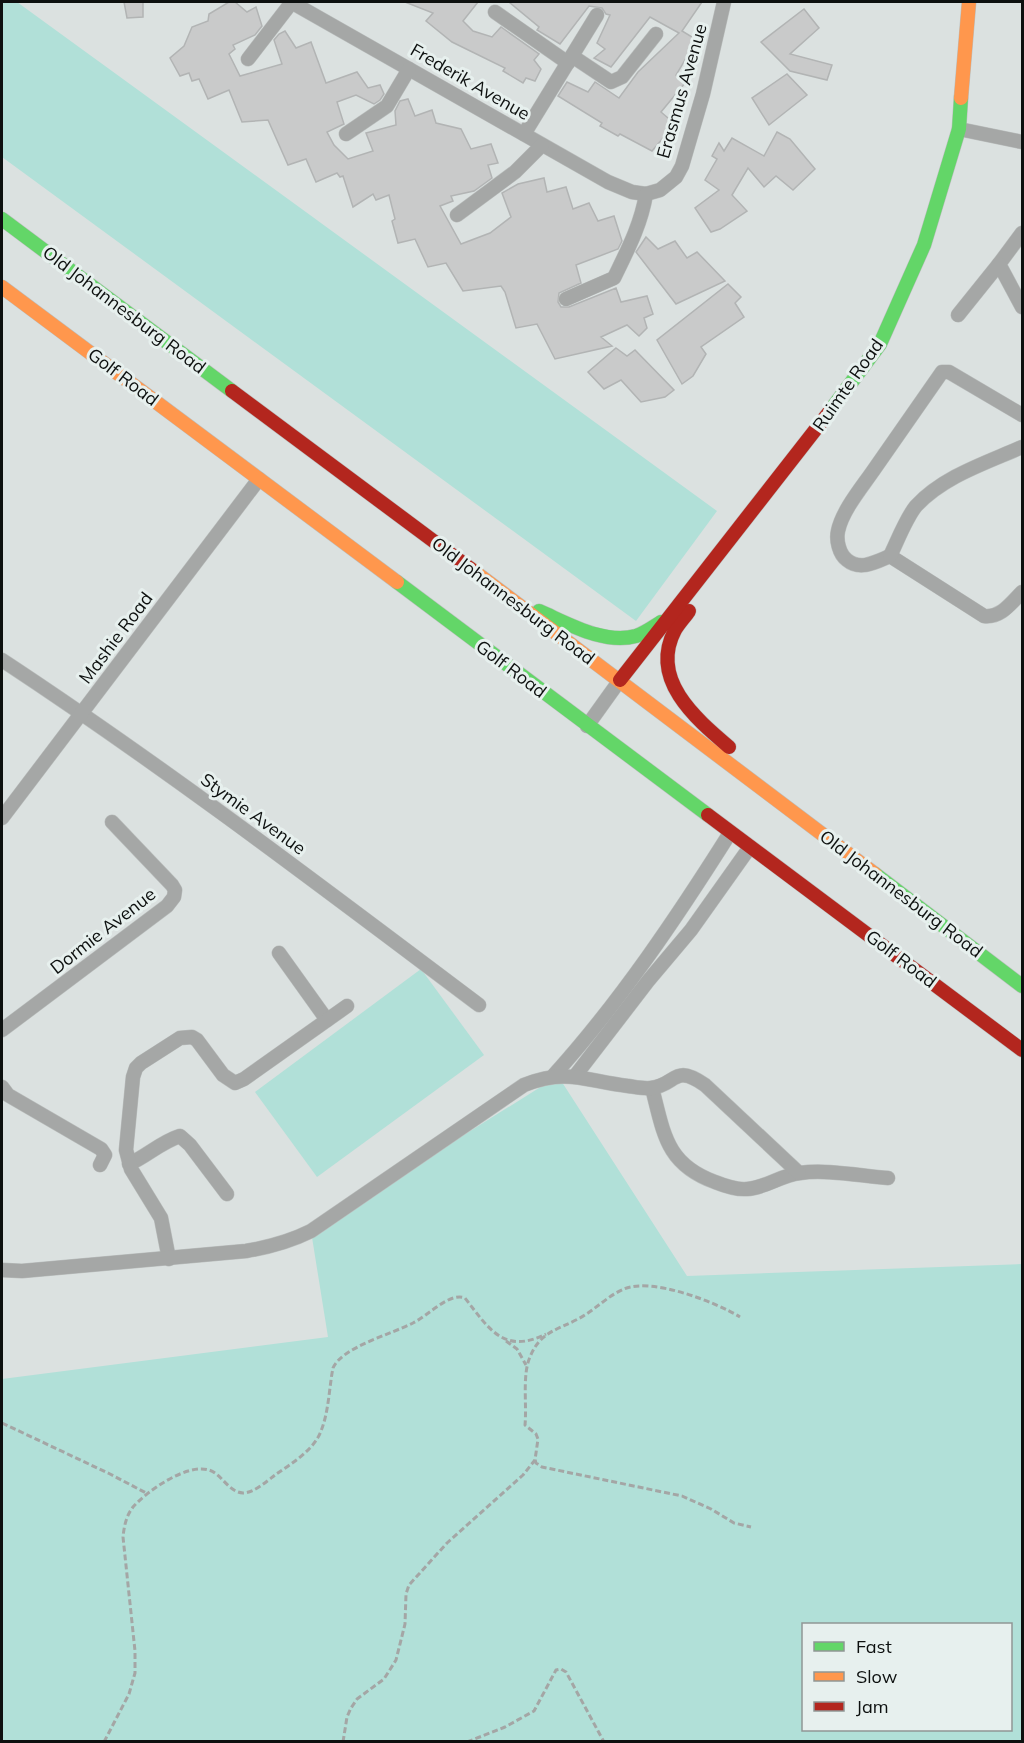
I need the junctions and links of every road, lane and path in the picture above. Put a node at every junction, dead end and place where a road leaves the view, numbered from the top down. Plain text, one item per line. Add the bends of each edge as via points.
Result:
1 (291, 2) edge
2 (724, 2) edge
3 (969, 2) edge
4 (495, 12) dead end
5 (597, 15) dead end
6 (656, 34) dead end
7 (248, 59) dead end
8 (570, 60) junction
9 (409, 69) junction
10 (959, 129) junction
11 (346, 134) dead end
12 (524, 134) junction
13 (1023, 142) edge
14 (542, 145) junction
15 (639, 193) junction
16 (458, 215) dead end
17 (2, 219) edge
18 (1023, 233) edge
19 (999, 264) junction
20 (2, 287) edge
21 (566, 299) dead end
22 (1023, 307) edge
23 (958, 315) dead end
24 (1023, 415) edge
25 (1023, 447) edge
26 (787, 468) junction
27 (259, 479) junction
28 (890, 556) junction
29 (1023, 592) edge
30 (512, 599) junction
31 (668, 619) junction
32 (2, 660) edge
33 (620, 680) junction
34 (82, 712) junction
35 (587, 726) junction
36 (786, 806) junction
37 (2, 818) edge
38 (112, 822) dead end
39 (730, 833) junction
40 (750, 847) junction
41 (279, 953) dead end
42 (1023, 986) edge
43 (479, 1005) dead end
44 (347, 1006) dead end
45 (327, 1020) junction
46 (2, 1030) edge
47 (1023, 1050) edge
48 (553, 1076) junction
49 (575, 1076) junction
50 (2, 1087) edge
51 (652, 1088) junction
52 (129, 1164) junction
53 (100, 1165) dead end
54 (799, 1173) junction
55 (888, 1178) dead end
56 (227, 1194) dead end
57 (169, 1259) junction
58 (2, 1270) edge
59 (740, 1317) dead end
60 (546, 1334) junction
61 (505, 1340) junction
62 (527, 1366) junction
63 (2, 1423) edge
64 (535, 1460) junction
65 (148, 1494) junction
66 (752, 1527) dead end
67 (104, 1742) edge
68 (343, 1742) edge
69 (467, 1742) edge
70 (604, 1742) edge

1 - 7 street
1 - 9 street, Frederik Avenue
2 - 15 street, Erasmus Avenue via 682,166 660,190
3 - 10 main road, Ruimte Road
4 - 8 street
5 - 8 street
6 - 8 street via 622,77 611,82
8 - 12 street
9 - 11 street via 387,106
9 - 12 street, Frederik Avenue
10 - 13 street
10 - 26 main road, Ruimte Road via 924,245 880,344
12 - 14 street, Frederik Avenue
14 - 15 street, Frederik Avenue via 608,182
14 - 16 street via 515,172
15 - 21 street via 644,210 614,278
17 - 30 main road, Old Johannesburg Road
18 - 19 street
19 - 22 street
19 - 23 street
20 - 27 main road, Golf Road
24 - 28 street via 949,372 942,372 854,498 838,528 837,540 843,557 851,564 860,566
25 - 28 street via 961,473 934,491 914,510
26 - 31 main road, Ruimte Road
26 - 36 main road via 747,532 675,630 667,668 686,708 752,766
27 - 34 street, Mashie Road
27 - 35 main road, Golf Road
28 - 29 street via 984,616 998,614
30 - 31 main road via 619,638 636,635
30 - 33 main road, Old Johannesburg Road
31 - 33 main road, Ruimte Road
32 - 34 street, Stymie Avenue
33 - 35 street
33 - 36 main road, Old Johannesburg Road
34 - 37 street, Mashie Road
34 - 43 street, Stymie Avenue
35 - 39 main road, Golf Road
36 - 42 main road, Old Johannesburg Road
38 - 46 street, Dormie Avenue via 172,885 174,897 142,926
39 - 40 main road, Golf Road
39 - 48 street via 635,973
40 - 47 main road, Golf Road
40 - 49 street via 691,930
41 - 45 street
44 - 45 street
45 - 52 street via 235,1083 223,1076 192,1037 180,1038 141,1063 133,1077 126,1150
48 - 49 street
48 - 57 street via 524,1085 311,1232 273,1247
49 - 51 street
50 - 53 street via 8,1095 101,1149 105,1155
51 - 54 street via 682,1075 694,1078
51 - 54 street via 665,1139 676,1158 700,1176 727,1187 745,1189
52 - 56 street via 180,1136
52 - 57 street via 161,1218
54 - 55 street
57 - 58 street
59 - 60 path via 687,1293 632,1286
60 - 61 path via 526,1341
60 - 62 path via 533,1350
61 - 62 path via 517,1349
61 - 65 path via 465,1298 450,1298 411,1324 342,1355 333,1368 321,1433 299,1458 258,1487 243,1493 210,1470 196,1470 182,1473
62 - 64 path via 525,1425 536,1434
63 - 65 path
64 - 66 path via 542,1467 682,1496
64 - 68 path via 409,1584 396,1660 384,1679 351,1708
65 - 67 path via 133,1508 123,1537 135,1673 129,1694
69 - 70 path via 534,1711 556,1670 561,1669

